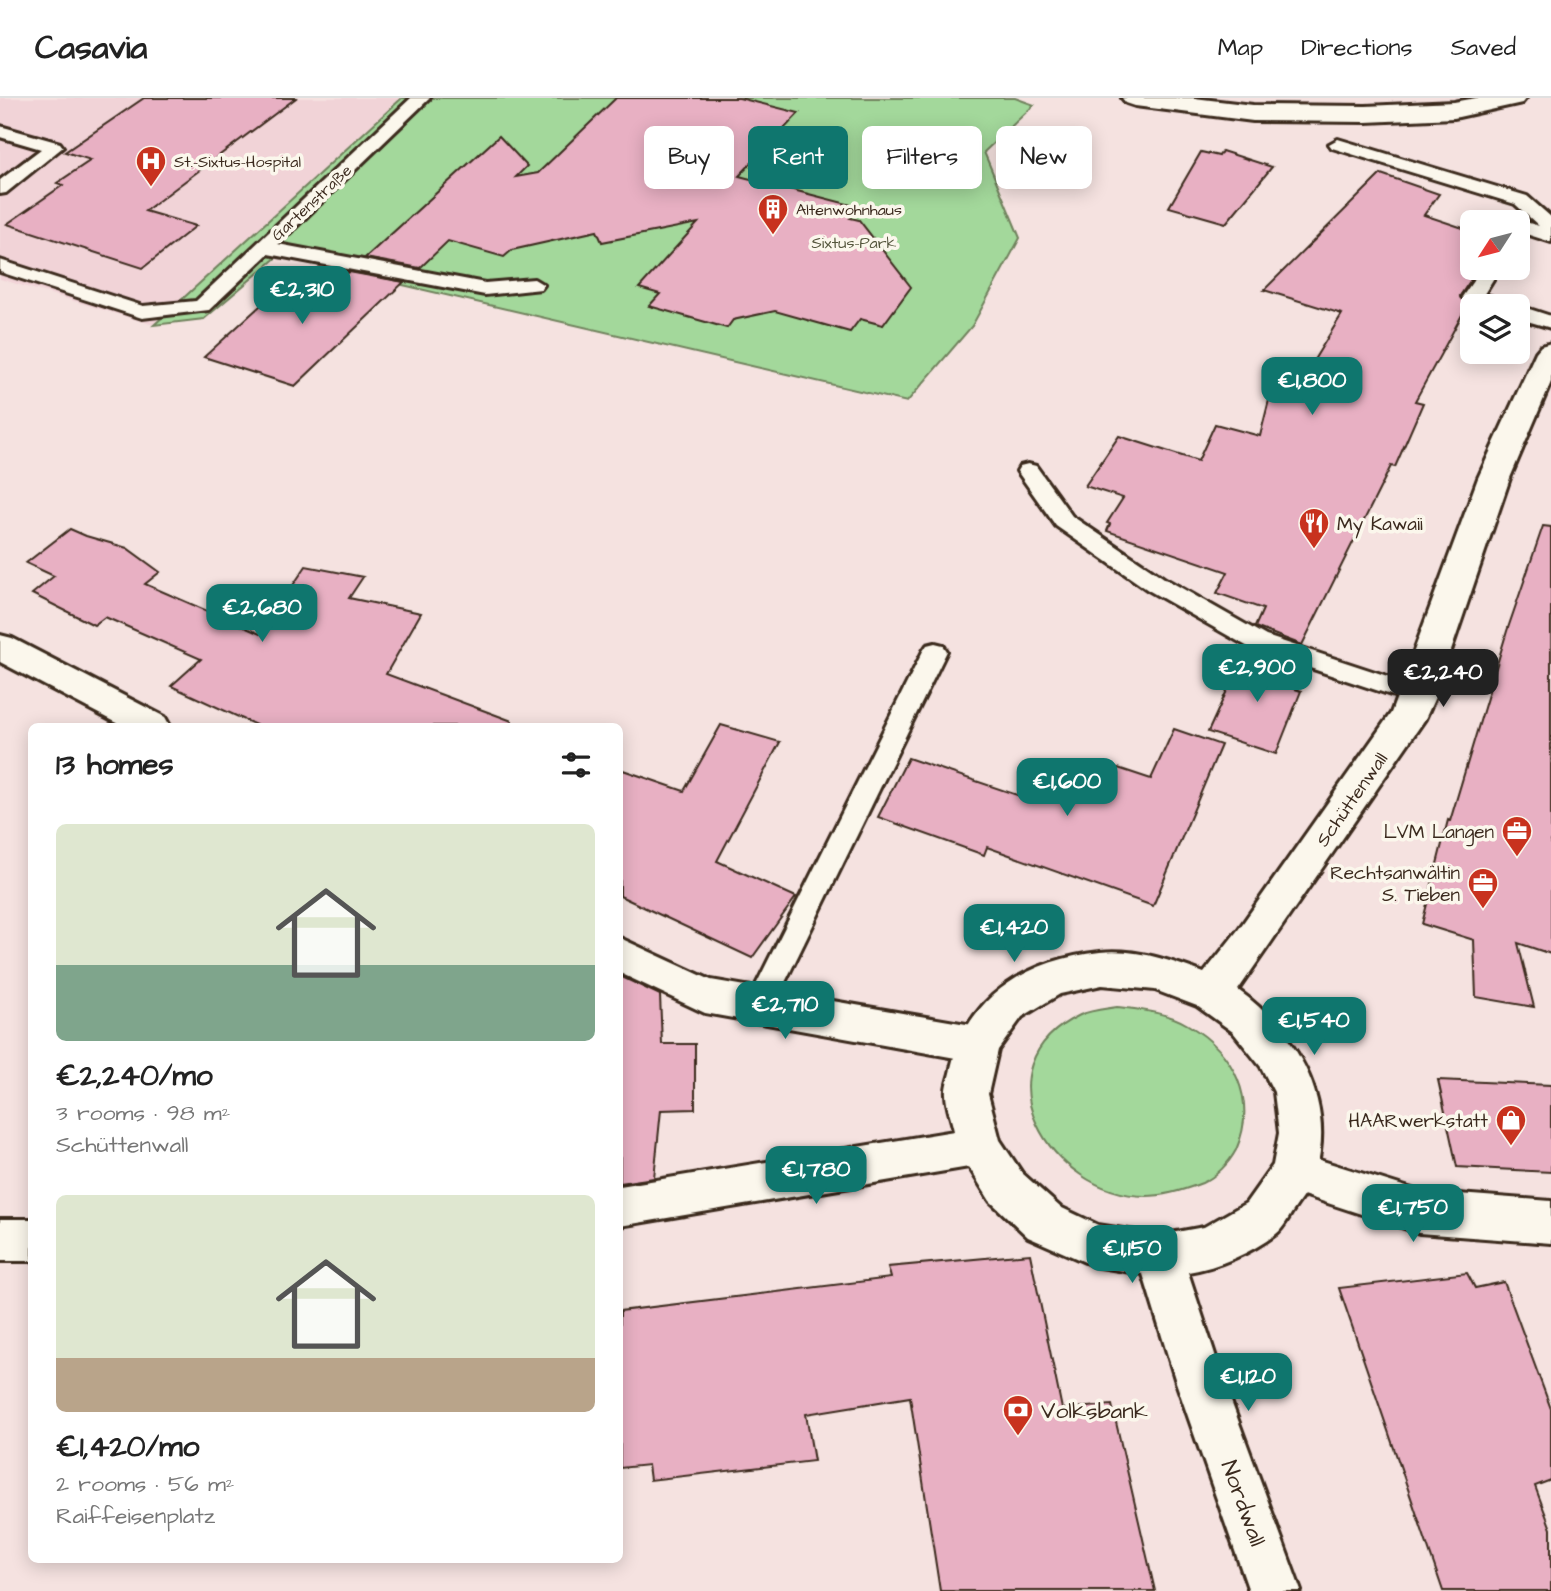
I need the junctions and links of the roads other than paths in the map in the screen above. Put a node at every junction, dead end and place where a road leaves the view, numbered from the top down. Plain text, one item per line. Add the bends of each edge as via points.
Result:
1 (421, 98) edge
2 (1135, 98) edge
3 (1513, 98) edge
4 (0, 131) edge
5 (1338, 144) dead end
6 (0, 190) edge
7 (1551, 227) edge
8 (1530, 229) edge
9 (1551, 236) edge
10 (263, 247) junction
11 (0, 266) edge
12 (534, 285) dead end
13 (1530, 315) edge
14 (1551, 322) edge
15 (1551, 352) edge
16 (1028, 471) dead end
17 (0, 647) edge
18 (935, 651) dead end
19 (1418, 695) junction
20 (146, 723) edge
21 (623, 956) edge
22 (1212, 994) junction
23 (760, 1005) junction
24 (978, 1044) junction
25 (980, 1146) junction
26 (1294, 1172) junction
27 (623, 1206) edge
28 (1551, 1222) edge
29 (0, 1240) edge
30 (28, 1240) edge
31 (1160, 1256) junction
32 (1275, 1591) edge

1 - 10 lane, Gartenstraße
2 - 3 main road via 1253,113 1366,114 1454,110
4 - 6 lane via 54,148
5 - 7 lane via 1521,200
8 - 9 lane
10 - 11 lane, Gartenstraße via 202,306 142,312
10 - 12 lane via 485,289
13 - 14 lane
15 - 19 main road, Schüttenwall via 1484,502
16 - 19 lane via 1064,521 1156,584 1258,642
17 - 20 main road
18 - 23 lane
19 - 22 main road, Schüttenwall via 1399,730
21 - 23 main road via 705,996
22 - 24 main road via 1158,973 1102,968 1050,979 1007,1005
22 - 26 main road via 1248,1020 1276,1054 1295,1092 1301,1133
23 - 24 main road
24 - 25 main road via 967,1094
25 - 27 main road
25 - 31 main road via 1006,1188 1044,1222 1094,1245
26 - 28 main road via 1419,1212
26 - 31 main road via 1262,1218 1211,1247
29 - 30 main road
31 - 32 main road, Nordwall

